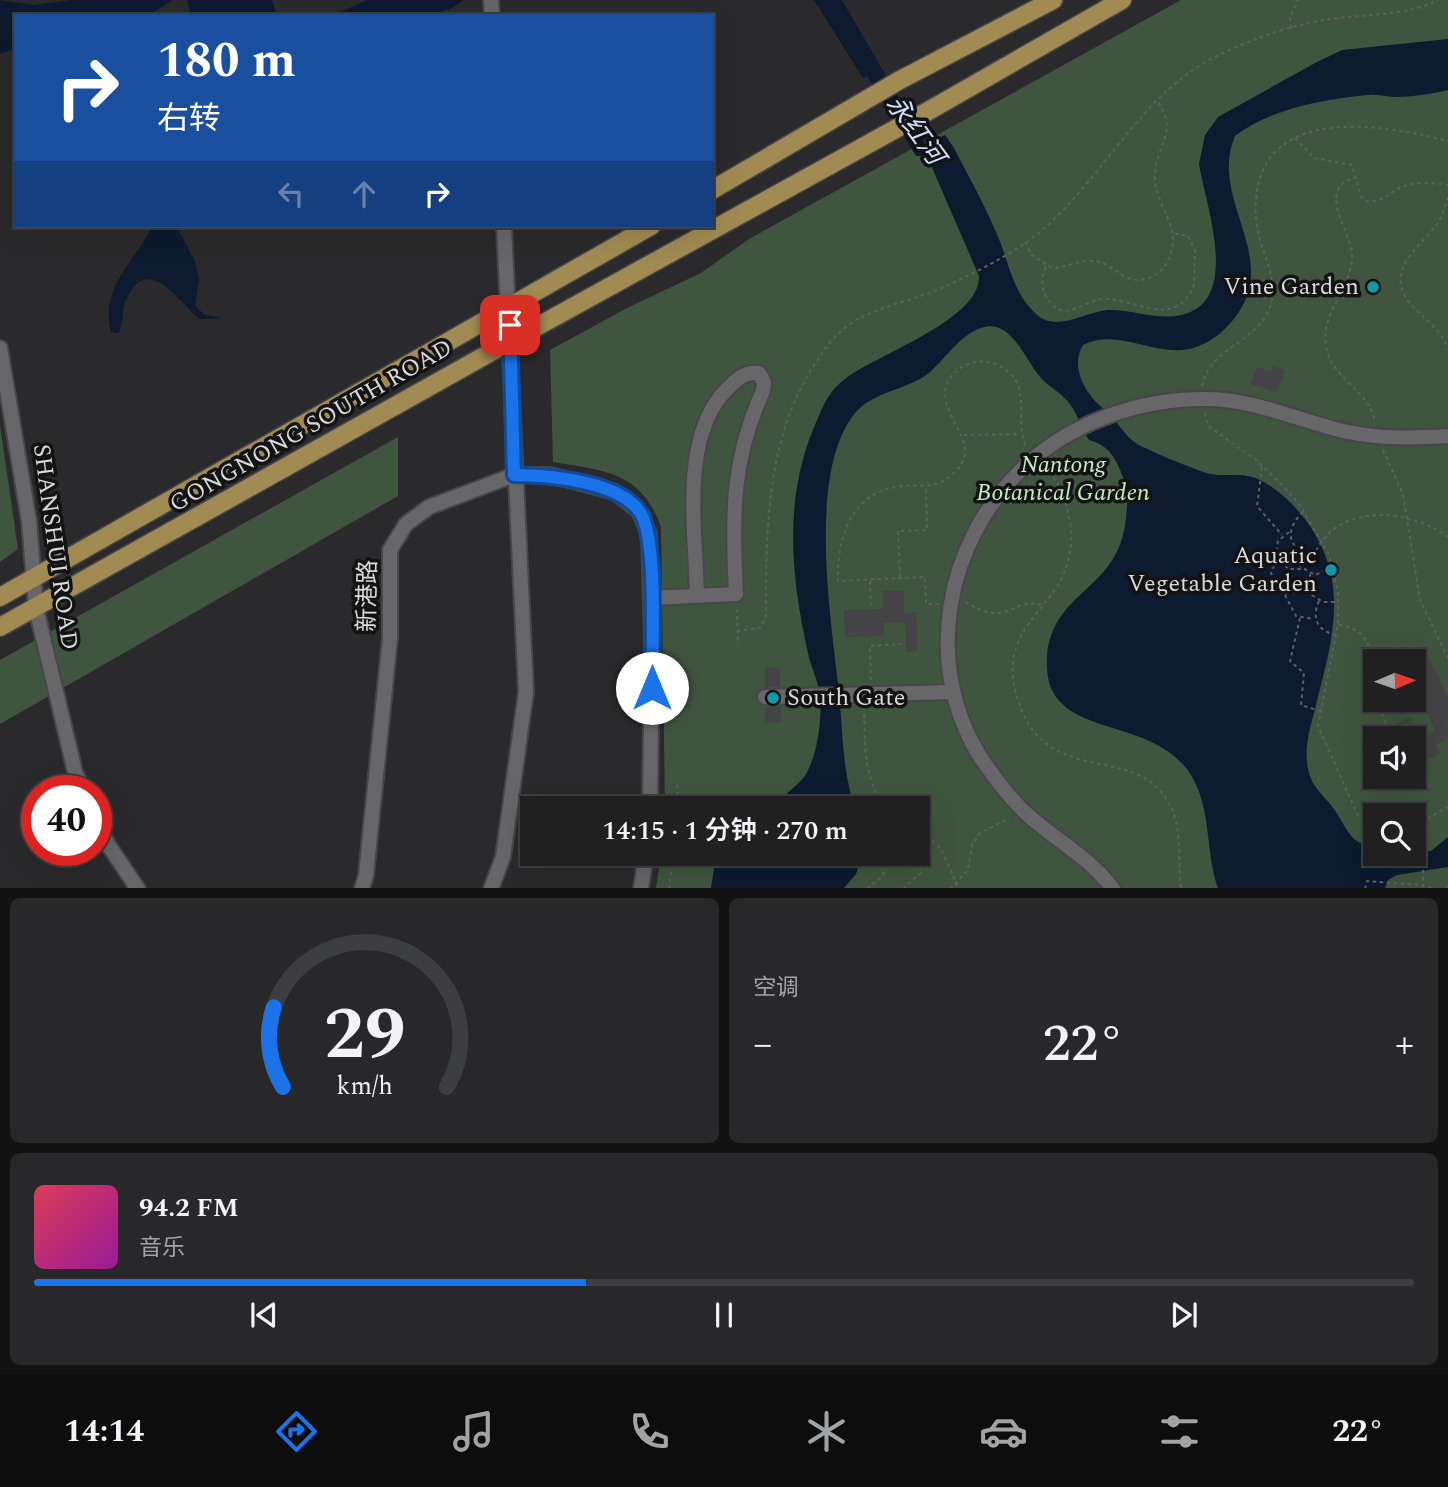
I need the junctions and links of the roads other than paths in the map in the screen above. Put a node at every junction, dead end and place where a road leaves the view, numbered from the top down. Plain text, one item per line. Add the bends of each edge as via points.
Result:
1 (1053, 0) edge
2 (1122, 0) edge
3 (714, 189) edge
4 (504, 228) edge
5 (648, 228) edge
6 (509, 309) junction
7 (510, 341) junction
8 (0, 348) edge
9 (1448, 436) edge
10 (514, 475) junction
11 (34, 578) junction
12 (697, 596) dead end
13 (0, 597) edge
14 (651, 598) junction
15 (36, 608) junction
16 (0, 627) edge
17 (952, 692) junction
18 (765, 697) dead end
19 (76, 775) edge
20 (650, 796) edge
21 (112, 850) edge
22 (644, 866) edge
23 (138, 888) edge
24 (362, 888) edge
25 (491, 888) edge
26 (640, 888) edge
27 (1112, 888) edge

1 - 3 main road via 900,80
2 - 7 main road, GONGNONG SOUTH ROAD
4 - 6 street
5 - 6 main road, GONGNONG SOUTH ROAD
6 - 7 street
6 - 11 main road, GONGNONG SOUTH ROAD
7 - 10 street
7 - 15 main road, GONGNONG SOUTH ROAD
8 - 11 street, SHANSHUI ROAD
9 - 17 street via 1376,436 1318,425 1240,400 1202,398 1157,402 1117,413 1074,433 1037,458 1000,493 970,543 950,600 947,640
10 - 14 street, 新港路 via 550,475 615,492 639,511 649,534
10 - 24 street, 新港路 via 429,507 406,524 390,550 390,638
10 - 25 street via 526,691 503,857
11 - 13 main road, GONGNONG SOUTH ROAD
11 - 15 street, SHANSHUI ROAD
12 - 14 street via 695,474 703,424 721,396 744,374 759,373 764,382 736,470 736,594
14 - 20 street, 新港路
15 - 16 main road, GONGNONG SOUTH ROAD
15 - 19 street, SHANSHUI ROAD
17 - 18 street
17 - 27 street via 979,755 1020,807 1077,852
21 - 23 street
22 - 26 street

